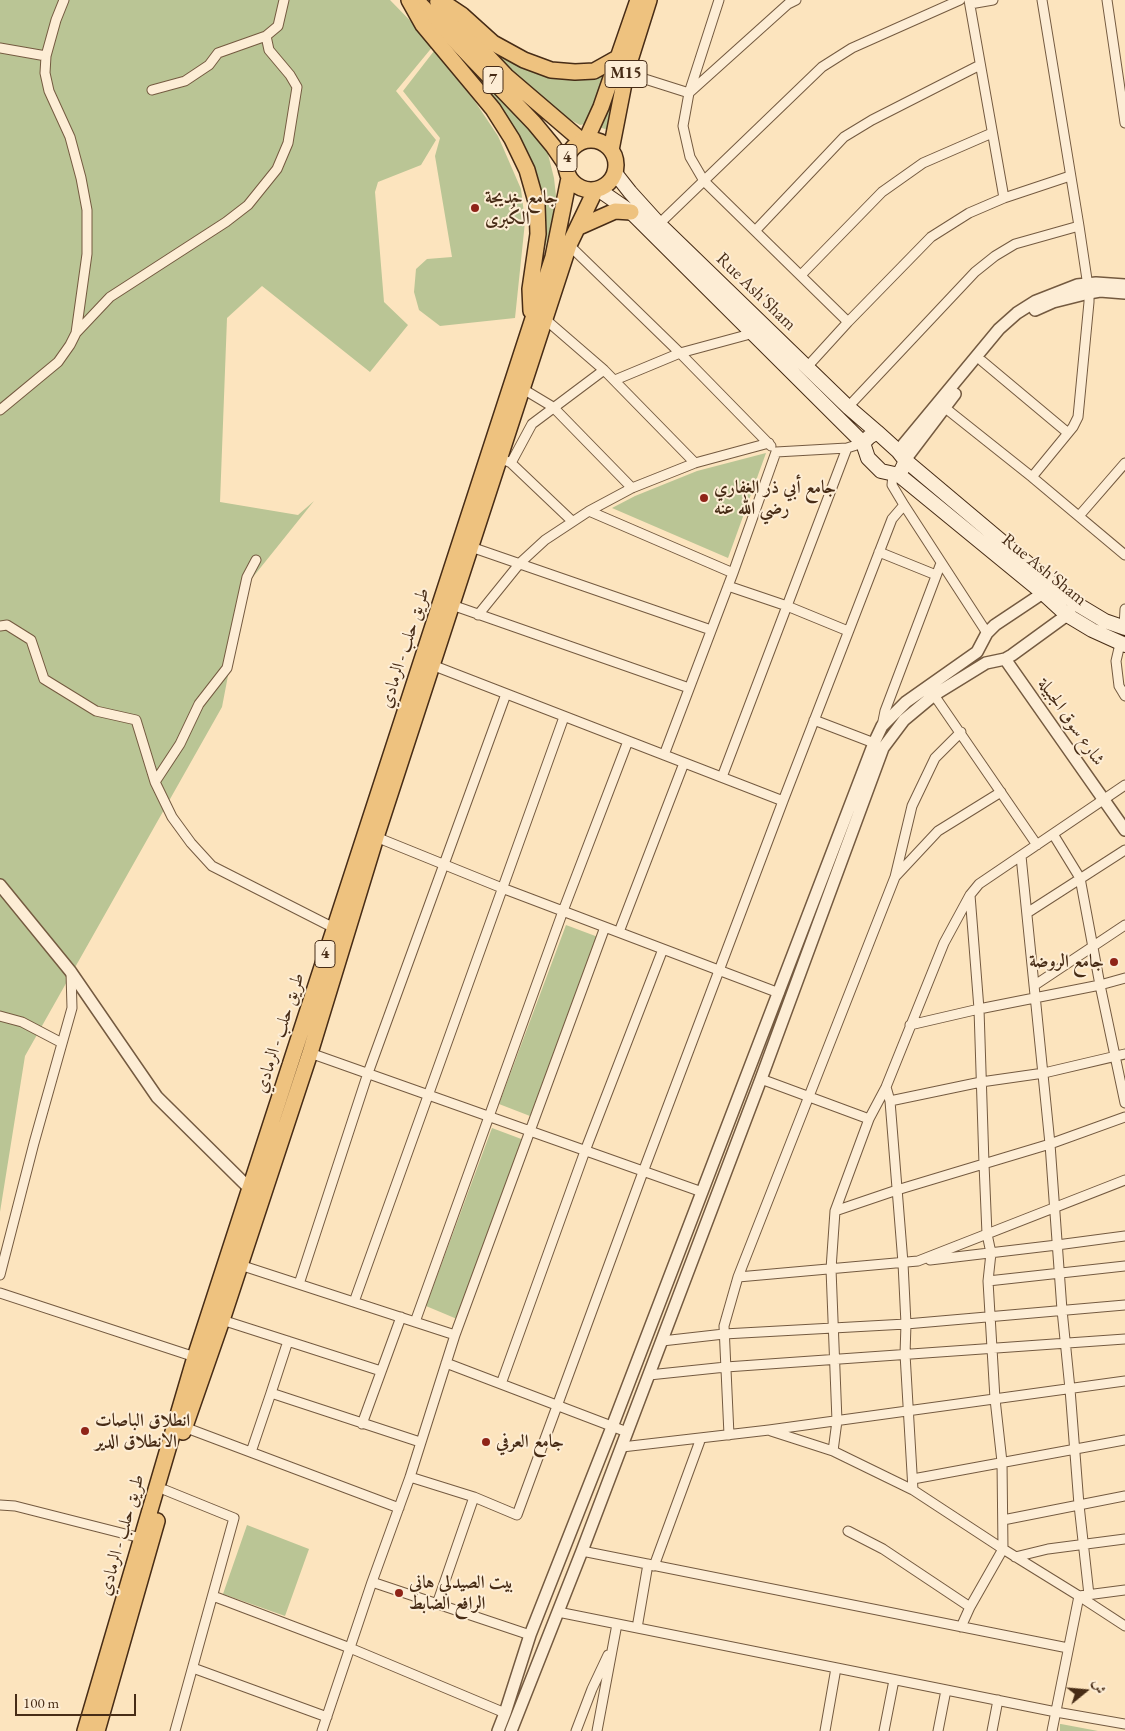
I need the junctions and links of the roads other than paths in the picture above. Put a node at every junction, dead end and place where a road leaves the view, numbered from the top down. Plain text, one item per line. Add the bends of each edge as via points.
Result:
1 (64, 0) edge
2 (284, 0) edge
3 (409, 0) edge
4 (416, 0) edge
5 (638, 0) edge
6 (649, 0) edge
7 (719, 0) edge
8 (960, 0) edge
9 (993, 0) edge
10 (1042, 0) edge
11 (1107, 0) edge
12 (438, 1) edge
13 (791, 1) edge
14 (970, 2) edge
15 (266, 36) junction
16 (0, 48) edge
17 (46, 56) junction
18 (619, 57) junction
19 (980, 65) junction
20 (626, 73) junction
21 (152, 90) dead end
22 (689, 93) junction
23 (1125, 123) edge
24 (992, 133) junction
25 (584, 141) junction
26 (611, 150) junction
27 (567, 171) junction
28 (615, 173) junction
29 (1070, 176) junction
30 (704, 181) junction
31 (597, 190) junction
32 (1004, 198) junction
33 (631, 212) junction
34 (659, 224) junction
35 (1079, 226) junction
36 (579, 227) junction
37 (755, 231) junction
38 (569, 246) junction
39 (801, 276) junction
40 (1125, 285) edge
41 (1088, 288) junction
42 (1125, 293) edge
43 (545, 319) junction
44 (848, 322) junction
45 (531, 325) junction
46 (76, 333) junction
47 (754, 333) junction
48 (680, 353) junction
49 (982, 360) junction
50 (807, 367) junction
51 (604, 370) junction
52 (615, 380) junction
53 (523, 389) junction
54 (553, 407) junction
55 (848, 407) junction
56 (944, 407) junction
57 (0, 410) edge
58 (877, 432) junction
59 (1068, 433) junction
60 (769, 443) junction
61 (863, 444) junction
62 (847, 448) junction
63 (776, 452) junction
64 (901, 455) junction
65 (505, 460) junction
66 (695, 463) junction
67 (1125, 463) edge
68 (896, 475) junction
69 (1032, 477) junction
70 (632, 488) junction
71 (904, 505) junction
72 (589, 511) junction
73 (1079, 516) junction
74 (572, 521) junction
75 (471, 547) junction
76 (879, 552) junction
77 (1125, 555) edge
78 (256, 560) dead end
79 (941, 562) junction
80 (520, 563) junction
81 (733, 573) junction
82 (936, 574) junction
83 (728, 586) junction
84 (1055, 586) junction
85 (1043, 593) junction
86 (1075, 603) junction
87 (452, 605) junction
88 (787, 606) junction
89 (1125, 609) edge
90 (478, 615) junction
91 (1067, 615) junction
92 (0, 626) edge
93 (1124, 628) edge
94 (711, 630) junction
95 (848, 631) junction
96 (985, 638) junction
97 (1123, 644) edge
98 (1000, 659) junction
99 (432, 665) junction
100 (689, 688) junction
101 (506, 694) junction
102 (934, 695) junction
103 (1125, 696) edge
104 (564, 717) junction
105 (814, 720) junction
106 (882, 726) junction
107 (961, 732) junction
108 (628, 741) junction
109 (874, 744) junction
110 (664, 755) junction
111 (684, 763) junction
112 (722, 778) junction
113 (155, 782) junction
114 (1125, 785) edge
115 (1001, 792) junction
116 (1104, 800) junction
117 (783, 801) junction
118 (1125, 830) edge
119 (1053, 834) junction
120 (376, 836) junction
121 (1037, 845) junction
122 (1125, 850) edge
123 (1021, 856) junction
124 (443, 864) junction
125 (895, 877) junction
126 (1080, 878) junction
127 (0, 885) edge
128 (502, 888) junction
129 (970, 895) junction
130 (564, 912) junction
131 (1027, 913) junction
132 (1125, 925) edge
133 (605, 927) junction
134 (334, 928) junction
135 (619, 932) junction
136 (1093, 947) junction
137 (664, 949) junction
138 (720, 970) junction
139 (71, 972) junction
140 (1125, 978) edge
141 (1035, 985) junction
142 (1100, 985) junction
143 (779, 993) junction
144 (1037, 997) junction
145 (979, 1009) junction
146 (0, 1016) edge
147 (910, 1025) junction
148 (62, 1043) junction
149 (310, 1053) junction
150 (1120, 1055) edge
151 (368, 1073) junction
152 (1044, 1073) junction
153 (761, 1079) junction
154 (981, 1082) junction
155 (886, 1087) junction
156 (428, 1094) junction
157 (809, 1097) junction
158 (890, 1101) junction
159 (1125, 1103) edge
160 (489, 1116) junction
161 (1125, 1117) edge
162 (869, 1119) junction
163 (530, 1131) junction
164 (1050, 1144) junction
165 (585, 1151) junction
166 (984, 1164) junction
167 (643, 1172) junction
168 (1125, 1180) edge
169 (249, 1188) junction
170 (897, 1190) junction
171 (702, 1192) junction
172 (1054, 1208) junction
173 (835, 1211) junction
174 (987, 1234) junction
175 (1125, 1236) edge
176 (1058, 1245) junction
177 (991, 1252) junction
178 (918, 1261) junction
179 (903, 1262) junction
180 (240, 1265) junction
181 (1125, 1266) edge
182 (831, 1269) junction
183 (1060, 1273) junction
184 (0, 1275) edge
185 (738, 1277) junction
186 (988, 1281) junction
187 (299, 1284) junction
188 (0, 1293) edge
189 (354, 1302) junction
190 (1125, 1305) edge
191 (1062, 1310) junction
192 (990, 1316) junction
193 (400, 1317) junction
194 (222, 1320) junction
195 (415, 1322) junction
196 (906, 1324) junction
197 (833, 1327) junction
198 (724, 1334) junction
199 (455, 1335) junction
200 (1125, 1339) edge
201 (288, 1341) junction
202 (662, 1341) junction
203 (1065, 1343) junction
204 (993, 1349) junction
205 (905, 1354) junction
206 (195, 1357) junction
207 (835, 1360) junction
208 (446, 1363) junction
209 (726, 1367) junction
210 (381, 1371) junction
211 (648, 1375) junction
212 (1125, 1381) edge
213 (500, 1384) junction
214 (1070, 1389) junction
215 (271, 1393) junction
216 (995, 1399) junction
217 (558, 1406) junction
218 (909, 1411) junction
219 (837, 1420) junction
220 (362, 1424) junction
221 (184, 1427) junction
222 (612, 1427) junction
223 (769, 1430) junction
224 (627, 1432) junction
225 (729, 1435) junction
226 (701, 1438) junction
227 (1125, 1440) edge
228 (420, 1442) junction
229 (622, 1447) junction
230 (1074, 1449) junction
231 (833, 1451) junction
232 (251, 1452) junction
233 (1002, 1462) junction
234 (410, 1477) junction
235 (913, 1479) junction
236 (165, 1490) junction
237 (913, 1490) junction
238 (1125, 1496) edge
239 (474, 1497) junction
240 (0, 1505) edge
241 (1078, 1505) junction
242 (399, 1508) junction
243 (1002, 1520) junction
244 (848, 1531) dead end
245 (141, 1538) junction
246 (1125, 1539) edge
247 (1083, 1544) junction
248 (1003, 1549) junction
249 (582, 1551) junction
250 (1015, 1557) junction
251 (651, 1565) junction
252 (372, 1582) junction
253 (1125, 1590) edge
254 (1089, 1595) junction
255 (212, 1596) junction
256 (1079, 1596) junction
257 (437, 1604) junction
258 (970, 1607) junction
259 (558, 1612) junction
260 (617, 1624) junction
261 (1125, 1626) edge
262 (962, 1627) junction
263 (636, 1628) junction
264 (530, 1635) junction
265 (350, 1648) junction
266 (612, 1648) junction
267 (1068, 1648) junction
268 (193, 1668) junction
269 (836, 1668) junction
270 (894, 1680) junction
271 (946, 1690) junction
272 (998, 1700) junction
273 (1056, 1712) junction
274 (505, 1713) junction
275 (327, 1717) junction
276 (1125, 1724) edge
277 (85, 1731) edge
278 (97, 1731) edge
279 (175, 1731) edge
280 (322, 1731) edge
281 (498, 1731) edge
282 (511, 1731) edge
283 (576, 1731) edge
284 (597, 1731) edge
285 (825, 1731) edge
286 (884, 1731) edge
287 (938, 1731) edge
288 (992, 1731) edge
289 (1052, 1731) edge

1 - 17 street
2 - 15 street via 278,26
3 - 45 main road via 423,25 493,109 527,170 537,205 538,234 530,288
4 - 27 main road, 7 via 534,122
5 - 18 main road, M15
6 - 20 main road, M15
7 - 22 street
8 - 30 street via 852,48 822,67
9 - 14 street
10 - 29 street
11 - 23 street
12 - 18 main road via 462,15 493,43 551,70 594,71
12 - 25 main road, 7 via 506,76
13 - 22 street
14 - 19 street
15 - 21 street via 218,53 209,65 185,81
15 - 46 street via 269,50 297,86 288,143 277,168 248,205 110,297
16 - 17 street
17 - 46 street via 49,91 70,137 87,210 87,254
18 - 25 main road, M15 via 601,108
19 - 24 street
19 - 37 street via 844,137
20 - 22 street
20 - 26 main road, M15
22 - 30 street via 683,126 690,157
24 - 32 street
24 - 39 street via 923,163 882,192
25 - 26 main road, 4 via 596,140
25 - 27 main road, 4 via 570,151
26 - 28 main road via 615,157
27 - 31 main road, 4 via 580,188
27 - 45 main road, طريق حلب - الرمادي / 4 via 553,257
28 - 31 main road, 4 via 606,186
28 - 34 main road, Rue Ash'Sham
29 - 32 street
29 - 35 street
30 - 34 street
30 - 37 street
31 - 33 main road, Rue Ash'Sham
31 - 36 main road, طريق حلب - الرمادي / 4
32 - 44 street via 969,213 931,237
33 - 36 main road via 614,211
33 - 47 main road, Rue Ash'Sham
34 - 50 main road, Rue Ash'Sham
35 - 41 street
35 - 55 street via 1015,244 995,256 975,272
36 - 38 main road, طريق حلب - الرمادي / 4
37 - 39 street
38 - 43 main road, طريق حلب - الرمادي / 4
38 - 48 street
39 - 44 street
40 - 41 street via 1106,283
41 - 42 street
41 - 49 street via 1026,315
41 - 59 street via 1080,412
41 - 64 street via 1062,290 1036,301 1007,321
43 - 51 street
43 - 53 main road, طريق حلب - الرمادي / 4
44 - 50 street
45 - 134 main road, طريق حلب - الرمادي / 4
46 - 57 street via 58,362
47 - 48 street
47 - 61 main road, Rue Ash'Sham
48 - 52 street
48 - 60 street
49 - 56 street
49 - 59 street
50 - 55 main road, Rue Ash'Sham
51 - 52 street
51 - 54 street
52 - 66 street
53 - 54 street
53 - 65 main road, طريق حلب - الرمادي / 4
54 - 65 street via 532,424
54 - 70 street
55 - 58 main road, Rue Ash'Sham
56 - 64 street
56 - 69 street
58 - 61 main road
58 - 64 main road, Rue Ash'Sham
59 - 69 street
60 - 63 street
60 - 66 street
61 - 62 street
61 - 68 main road, Rue Ash'Sham via 868,458 877,468
62 - 63 street
62 - 88 street
63 - 81 street
64 - 68 main road via 904,466
64 - 84 main road, Rue Ash'Sham
65 - 74 street
65 - 75 main road, طريق حلب - الرمادي / 4
66 - 70 street
67 - 73 street
68 - 71 street via 892,485
68 - 85 main road, Rue Ash'Sham
69 - 73 street
70 - 72 street
71 - 76 street via 892,519
71 - 79 street
72 - 74 street
72 - 81 street
73 - 77 street
74 - 80 street
75 - 80 street
75 - 87 main road, طريق حلب - الرمادي / 4
76 - 82 street
76 - 95 street
78 - 113 street via 248,577 227,668 199,704 180,744
79 - 82 street
79 - 96 street
80 - 90 street
80 - 94 street
81 - 83 street
82 - 106 street
83 - 88 street
83 - 94 street
84 - 85 street
84 - 86 main road, Rue Ash'Sham
85 - 91 main road, Rue Ash'Sham
85 - 96 street via 995,625
86 - 91 street
86 - 93 main road, Rue Ash'Sham
87 - 90 street
87 - 99 main road, طريق حلب - الرمادي / 4
88 - 95 street
88 - 112 street
89 - 93 street
90 - 100 street
91 - 97 main road, Rue Ash'Sham
91 - 98 street
92 - 113 street via 7,625 31,640 44,679 96,711 136,720
94 - 100 street
95 - 105 street
96 - 98 street, شارع سوق الجبيلة
96 - 106 street via 977,652 906,702
97 - 103 street via 1116,661 1119,686
98 - 102 street via 986,663
98 - 116 street, شارع سوق الجبيلة
99 - 101 street
99 - 120 main road, طريق حلب - الرمادي / 4
100 - 110 street
101 - 104 street
101 - 124 street
102 - 107 street
102 - 153 street via 904,720 883,748
104 - 108 street
104 - 128 street
105 - 109 street
105 - 117 street
106 - 109 street
107 - 115 street
107 - 125 street via 935,758 912,806
108 - 110 street
108 - 130 street
109 - 143 street
110 - 111 street
111 - 112 street
111 - 135 street
112 - 117 street
113 - 134 street via 172,817 212,866
114 - 116 street
115 - 121 street
115 - 125 street via 938,831
116 - 118 street, شارع سوق الجبيلة
116 - 119 street
117 - 138 street
119 - 121 street
119 - 126 street
120 - 124 street
120 - 149 main road, طريق حلب - الرمادي / 4
121 - 123 street
122 - 126 street
123 - 129 street via 979,884
123 - 131 street
124 - 128 street
124 - 151 street
125 - 157 street
126 - 131 street
126 - 136 street
127 - 139 street
128 - 130 street
128 - 156 street
129 - 145 street
129 - 147 street via 944,943
130 - 133 street
130 - 160 street
131 - 141 street
132 - 136 street
133 - 135 street
133 - 163 street
134 - 169 main road, طريق حلب - الرمادي / 4
135 - 137 street
136 - 141 street
136 - 142 street
137 - 138 street
137 - 165 street
138 - 143 street
138 - 167 street
139 - 148 street via 72,1008
139 - 169 street via 157,1097
140 - 142 street
141 - 144 street
142 - 144 street
142 - 150 street
143 - 171 street
144 - 145 street
144 - 152 street
145 - 147 street
145 - 154 street
146 - 148 street via 22,1022
147 - 155 street
148 - 184 street
149 - 151 street
149 - 180 main road, طريق حلب - الرمادي / 4
150 - 152 street
150 - 159 street
151 - 156 street
151 - 187 street
152 - 154 street
152 - 164 street
153 - 157 street
153 - 202 street
154 - 158 street
154 - 166 street
155 - 158 street
155 - 162 street
156 - 160 street
156 - 189 street
157 - 162 street
157 - 185 street
158 - 170 street
160 - 163 street
160 - 195 street
161 - 164 street
162 - 173 street
163 - 165 street
163 - 199 street
164 - 166 street
164 - 172 street
165 - 167 street
165 - 213 street
166 - 170 street
166 - 174 street
167 - 171 street
167 - 217 street
168 - 172 street
169 - 206 main road, طريق حلب - الرمادي / 4
170 - 173 street
170 - 179 street
171 - 222 street
172 - 174 street
172 - 176 street
173 - 182 street
174 - 177 street
174 - 178 street
175 - 176 street
176 - 177 street
176 - 183 street
177 - 178 street
177 - 186 street
178 - 179 street
179 - 182 street
179 - 196 street
180 - 187 street
180 - 194 main road, طريق حلب - الرمادي / 4
181 - 183 street
182 - 185 street
182 - 197 street
183 - 186 street
183 - 191 street
185 - 198 street
186 - 192 street
187 - 189 street
188 - 206 street
189 - 193 street
190 - 191 street
191 - 192 street
191 - 203 street
192 - 196 street
192 - 204 street
193 - 195 street
193 - 210 street
194 - 201 street
194 - 221 main road, طريق حلب - الرمادي / 4
195 - 199 street
196 - 197 street
196 - 205 street
197 - 198 street
197 - 207 street
198 - 202 street
198 - 209 street
199 - 208 street
200 - 203 street
201 - 210 street
201 - 215 street
202 - 211 street
203 - 204 street
203 - 214 street
204 - 205 street
204 - 216 street
205 - 207 street
205 - 218 street
206 - 245 main road, طريق حلب - الرمادي / 4
207 - 209 street
207 - 219 street
208 - 213 street
208 - 228 street
209 - 211 street
209 - 225 street
210 - 220 street
211 - 224 street
212 - 214 street
213 - 217 street
214 - 216 street
214 - 230 street
215 - 220 street
215 - 232 street
216 - 218 street
216 - 233 street
217 - 222 street
217 - 239 street via 517,1515
218 - 219 street
218 - 235 street
219 - 223 street
219 - 231 street
220 - 228 street
221 - 232 street
221 - 236 main road, طريق حلب - الرمادي / 4
222 - 224 street
222 - 264 street
223 - 225 street
223 - 231 street
224 - 229 street
225 - 226 street
226 - 229 street
226 - 251 street
227 - 230 street
228 - 234 street
229 - 249 street
230 - 233 street
230 - 241 street
231 - 237 street
232 - 242 street
233 - 235 street
233 - 243 street
234 - 239 street
234 - 242 street
235 - 237 street
236 - 255 street via 234,1518
236 - 278 main road, طريق حلب - الرمادي / 4
237 - 248 street
238 - 241 street
239 - 257 street
240 - 245 street
241 - 243 street
241 - 247 street
242 - 252 street
243 - 248 street
244 - 258 street via 883,1548
245 - 277 main road, طريق حلب - الرمادي / 4
246 - 247 street
247 - 250 street
247 - 254 street
248 - 250 street
248 - 258 street
249 - 251 street
249 - 259 street
250 - 256 street
251 - 262 street
251 - 263 street
252 - 257 street
252 - 265 street
253 - 254 street
254 - 256 street
255 - 265 street
255 - 268 street
256 - 261 street
256 - 267 street
257 - 264 street
258 - 262 street
259 - 260 street
259 - 282 street
260 - 263 street
260 - 266 street
262 - 267 street
263 - 269 street
264 - 274 street
265 - 274 street
265 - 275 street
266 - 283 street
266 - 284 street
267 - 273 street
268 - 275 street
268 - 279 street
269 - 270 street
269 - 285 street
270 - 271 street
270 - 286 street
271 - 272 street
271 - 287 street
272 - 273 street
272 - 288 street
273 - 276 street
273 - 289 street
274 - 281 street
275 - 280 street

